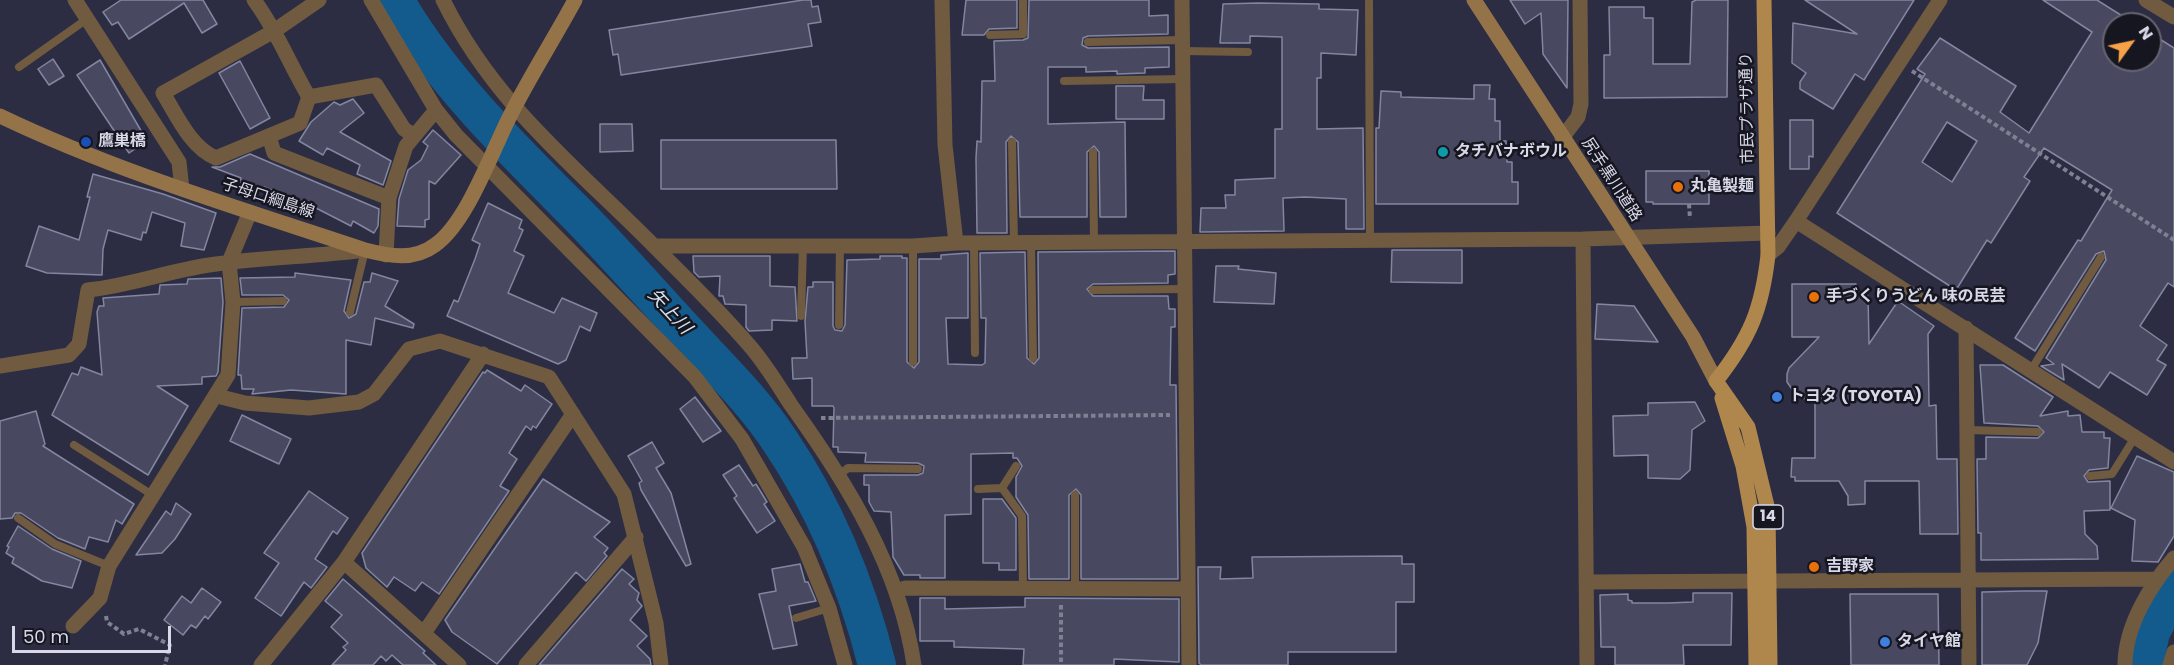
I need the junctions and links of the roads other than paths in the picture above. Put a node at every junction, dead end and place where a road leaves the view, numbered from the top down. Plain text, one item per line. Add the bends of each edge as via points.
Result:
1 (75, 0) edge
2 (254, 0) edge
3 (319, 0) edge
4 (371, 0) edge
5 (443, 0) edge
6 (575, 0) edge
7 (942, 0) edge
8 (1023, 0) edge
9 (1182, 0) edge
10 (1369, 0) edge
11 (1474, 0) edge
12 (1580, 0) edge
13 (1764, 0) edge
14 (1940, 0) edge
15 (2146, 0) edge
16 (87, 18) junction
17 (2174, 18) edge
18 (274, 31) junction
19 (990, 35) dead end
20 (1088, 42) dead end
21 (1183, 45) junction
22 (1248, 52) dead end
23 (19, 67) dead end
24 (1183, 79) junction
25 (1064, 81) dead end
26 (309, 97) junction
27 (436, 110) junction
28 (513, 111) junction
29 (0, 116) edge
30 (413, 135) junction
31 (269, 136) junction
32 (1562, 138) junction
33 (1012, 142) dead end
34 (1093, 152) dead end
35 (486, 164) junction
36 (182, 189) junction
37 (389, 198) junction
38 (250, 212) junction
39 (1797, 221) junction
40 (1768, 233) junction
41 (1628, 238) junction
42 (1583, 239) junction
43 (1370, 241) junction
44 (956, 243) junction
45 (974, 243) junction
46 (1014, 243) junction
47 (1031, 243) junction
48 (1094, 243) junction
49 (1184, 243) junction
50 (803, 245) junction
51 (840, 245) junction
52 (654, 246) junction
53 (913, 246) junction
54 (365, 249) junction
55 (386, 255) junction
56 (1768, 255) junction
57 (2102, 257) dead end
58 (229, 262) junction
59 (1185, 289) junction
60 (1093, 290) dead end
61 (283, 301) dead end
62 (233, 302) junction
63 (350, 312) dead end
64 (801, 316) dead end
65 (839, 325) dead end
66 (1966, 328) junction
67 (975, 353) dead end
68 (483, 354) junction
69 (1033, 358) dead end
70 (913, 362) dead end
71 (0, 366) edge
72 (2031, 370) junction
73 (1716, 381) junction
74 (217, 396) junction
75 (573, 414) junction
76 (1967, 430) junction
77 (2038, 432) dead end
78 (2135, 437) junction
79 (74, 445) dead end
80 (2174, 462) edge
81 (1016, 466) dead end
82 (918, 469) dead end
83 (838, 475) junction
84 (2090, 476) dead end
85 (1002, 488) junction
86 (978, 489) dead end
87 (1075, 495) dead end
88 (154, 496) junction
89 (18, 518) dead end
90 (636, 537) junction
91 (2174, 558) edge
92 (344, 561) junction
93 (109, 566) junction
94 (2156, 579) junction
95 (1763, 581) junction
96 (1967, 581) junction
97 (1586, 582) junction
98 (1023, 588) junction
99 (1068, 589) junction
100 (1188, 589) junction
101 (896, 591) junction
102 (829, 608) junction
103 (796, 618) dead end
104 (73, 626) dead end
105 (424, 633) junction
106 (2174, 652) edge
107 (261, 665) edge
108 (459, 665) edge
109 (526, 665) edge
110 (661, 665) edge
111 (845, 665) edge
112 (915, 665) edge
113 (1189, 665) edge
114 (1587, 665) edge
115 (1756, 665) edge
116 (1770, 665) edge
117 (1969, 665) edge
118 (2125, 665) edge
119 (2170, 665) edge

1 - 16 street
2 - 18 street
3 - 18 street
4 - 27 street
5 - 28 street via 459,32
6 - 28 main road
7 - 44 street via 945,145
8 - 19 lane via 1023,34
9 - 21 street
10 - 43 lane
11 - 32 main road, 尻手黒川道路
12 - 32 street via 1581,104 1578,117
13 - 40 main road, 市民プラザ通り
14 - 39 street
15 - 17 street
16 - 23 lane
16 - 36 street via 179,162
18 - 26 street
18 - 31 street via 163,93 206,154 216,158
20 - 21 lane
21 - 22 lane
21 - 24 street
24 - 25 lane
24 - 49 street
26 - 30 street via 376,85 404,129
26 - 31 street via 300,123
27 - 30 street
27 - 35 street
28 - 35 main road, 子母口綱島線
28 - 52 street
29 - 36 main road, 子母口綱島線
30 - 37 street
31 - 37 street via 274,153
32 - 41 main road, 尻手黒川道路
33 - 46 lane
34 - 48 lane
35 - 55 main road, 子母口綱島線 via 468,206 443,239 414,255
35 - 102 street via 695,377 742,439 774,492 804,547
36 - 38 main road, 子母口綱島線
37 - 55 street
38 - 54 main road, 子母口綱島線
38 - 58 street
39 - 56 street via 1778,248
39 - 66 street
40 - 41 street
40 - 56 main road, 市民プラザ通り
41 - 42 street
41 - 73 main road, 尻手黒川道路 via 1693,337
42 - 43 street
42 - 97 street
43 - 49 street
44 - 45 street
44 - 53 street
45 - 46 street
45 - 67 lane
46 - 47 street
47 - 48 street
47 - 69 lane
48 - 49 street
49 - 59 street
50 - 51 street
50 - 52 street
50 - 64 lane
51 - 53 street
51 - 65 lane
52 - 83 street via 750,346
53 - 70 lane
54 - 55 main road, 子母口綱島線
54 - 58 street
54 - 63 lane
56 - 73 main road, 市民プラザ通り via 1755,321 1740,351
57 - 72 lane
58 - 62 street
58 - 71 street via 172,270 110,288 88,290 79,344 69,355
59 - 60 lane
59 - 100 street
61 - 62 lane
62 - 74 street via 228,375
66 - 72 street
66 - 76 street
68 - 74 street via 440,341 419,344 409,349 374,394 359,402 309,408 245,403
68 - 75 street via 549,377
68 - 92 street
72 - 78 street
73 - 95 main road, 尻手黒川道路 / 14 via 1748,427 1759,467 1768,510
74 - 88 street
75 - 90 street via 624,494
75 - 105 street
76 - 77 lane
76 - 96 street
78 - 80 street
78 - 84 lane via 2112,474
79 - 88 lane
81 - 85 lane
82 - 83 lane via 848,468
83 - 101 street via 868,527
85 - 86 lane
85 - 98 lane via 1022,516
87 - 99 lane
88 - 93 street
89 - 93 lane via 55,544
90 - 109 street
90 - 110 street via 656,623
91 - 94 street
92 - 105 street
92 - 107 street
93 - 104 street via 100,598
94 - 96 street
94 - 118 street via 2136,619
95 - 96 street
95 - 97 street
95 - 115 main road, 尻手黒川道路 / 14
95 - 116 main road, 尻手黒川道路 / 14
96 - 117 street
97 - 114 street
98 - 99 street
98 - 101 street
99 - 100 street
100 - 113 street
101 - 112 street
102 - 103 lane
102 - 111 street
105 - 108 street
106 - 119 street

